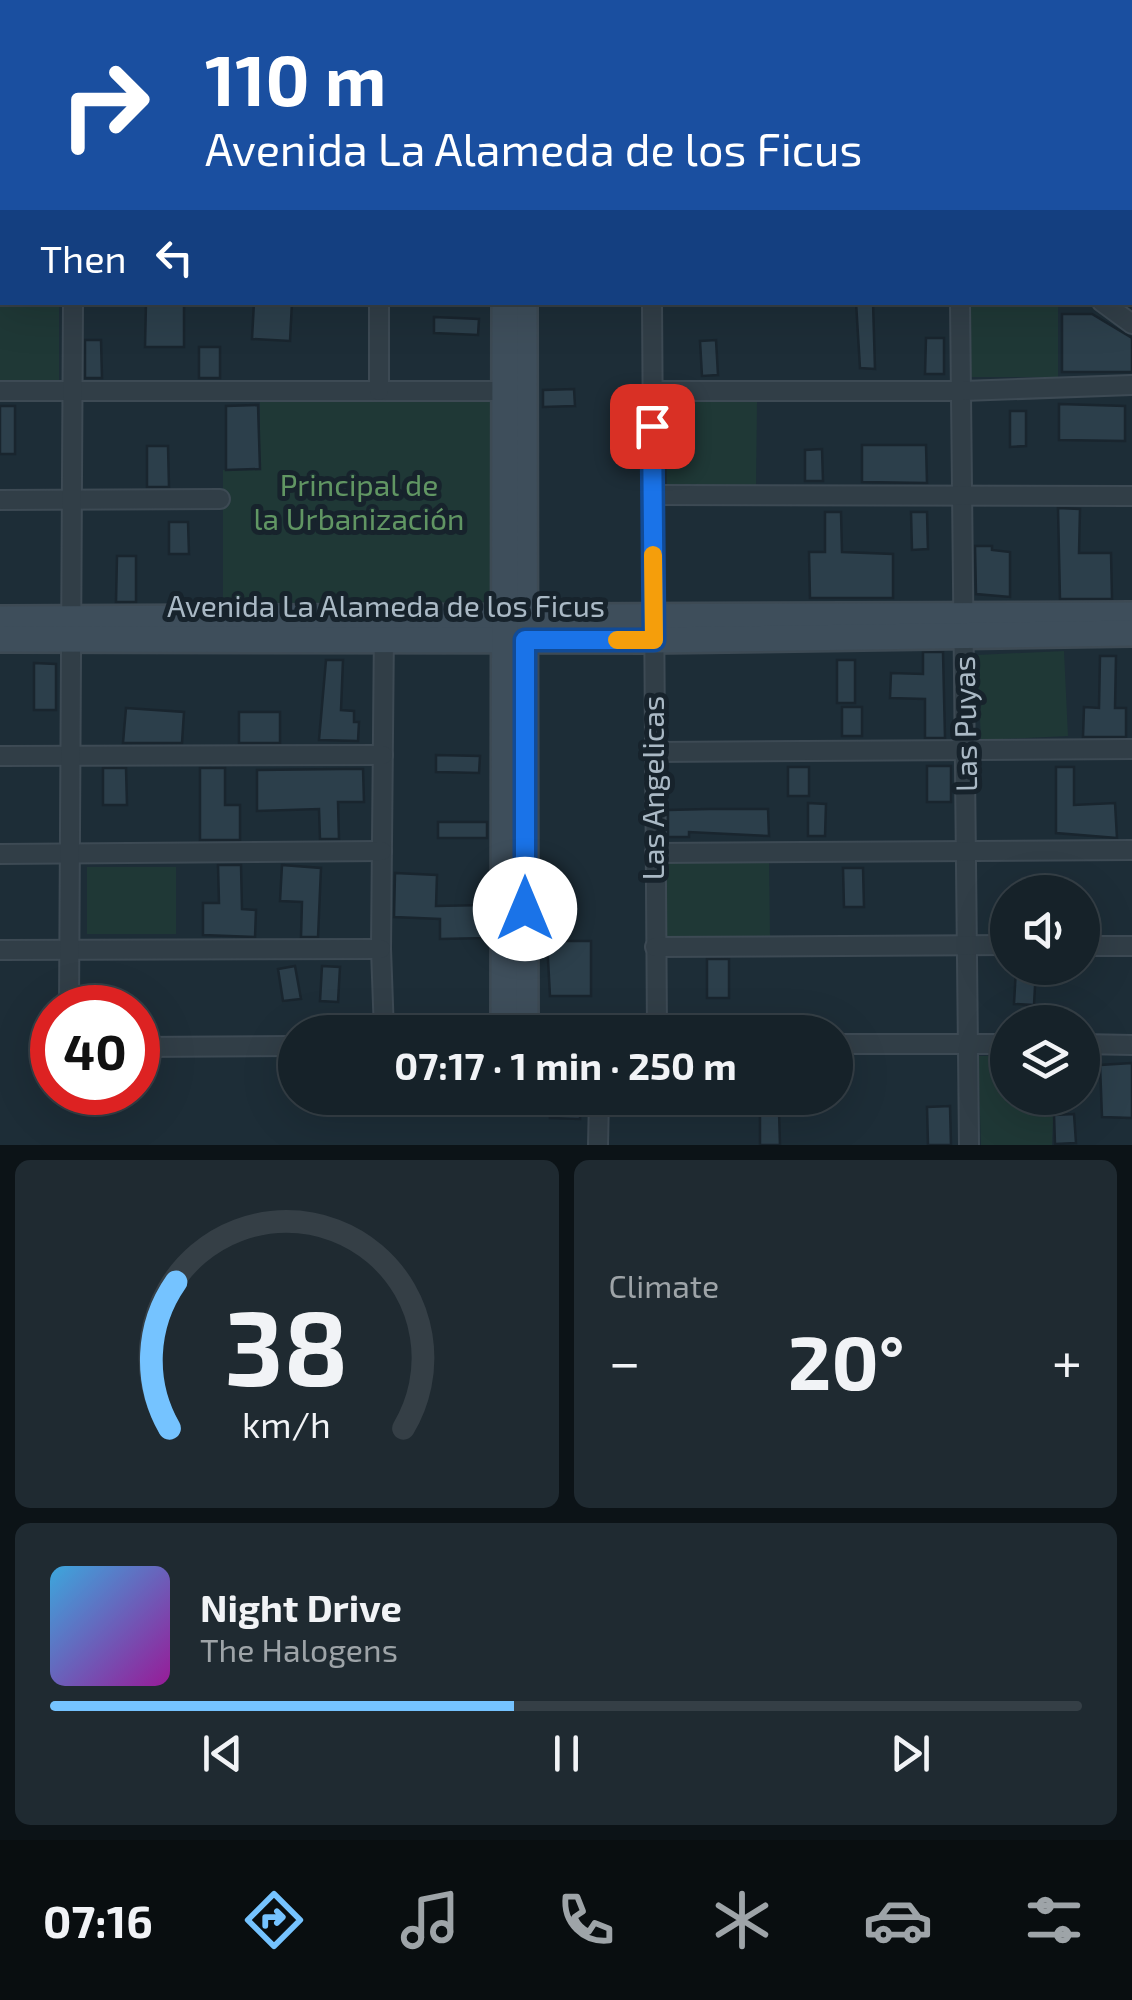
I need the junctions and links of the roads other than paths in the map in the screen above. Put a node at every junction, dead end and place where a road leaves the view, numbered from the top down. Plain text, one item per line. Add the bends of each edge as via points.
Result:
1 (73, 305) edge
2 (379, 305) edge
3 (505, 305) edge
4 (524, 305) edge
5 (652, 305) edge
6 (960, 305) edge
7 (1106, 305) edge
8 (1132, 324) edge
9 (1132, 386) edge
10 (652, 390) junction
11 (0, 391) edge
12 (379, 391) junction
13 (515, 391) junction
14 (963, 391) junction
15 (73, 392) junction
16 (653, 495) junction
17 (1132, 496) edge
18 (964, 497) junction
19 (72, 499) junction
20 (220, 499) dead end
21 (0, 500) edge
22 (1132, 615) edge
23 (0, 620) edge
24 (965, 626) junction
25 (515, 628) junction
26 (654, 628) junction
27 (71, 629) junction
28 (384, 629) junction
29 (1132, 634) edge
30 (0, 639) edge
31 (1132, 749) edge
32 (966, 751) junction
33 (654, 752) junction
34 (70, 754) junction
35 (383, 754) junction
36 (0, 756) edge
37 (1132, 850) edge
38 (382, 851) junction
39 (967, 851) junction
40 (655, 853) junction
41 (0, 854) edge
42 (69, 854) junction
43 (968, 945) junction
44 (990, 945) edge
45 (1100, 946) edge
46 (1132, 946) edge
47 (655, 948) junction
48 (68, 949) junction
49 (382, 949) junction
50 (0, 950) edge
51 (69, 985) edge
52 (384, 1015) edge
53 (504, 1015) edge
54 (525, 1015) edge
55 (657, 1015) edge
56 (853, 1044) edge
57 (969, 1044) junction
58 (990, 1044) edge
59 (1100, 1044) edge
60 (1132, 1044) edge
61 (278, 1046) edge
62 (160, 1047) edge
63 (599, 1115) edge
64 (598, 1145) edge
65 (968, 1145) edge

1 - 15 street
2 - 12 street
3 - 13 street
4 - 13 street
5 - 10 street, Las Angelicas
6 - 14 street, Las Puyas
7 - 8 street
9 - 14 street
10 - 14 street
10 - 16 street, Las Angelicas
11 - 15 street
12 - 13 street
12 - 15 street
13 - 25 street
14 - 18 street, Las Puyas
15 - 19 street
16 - 18 street
16 - 26 street, Las Angelicas
17 - 18 street
18 - 24 street, Las Puyas
19 - 20 street
19 - 21 street
19 - 27 street
22 - 24 street, Avenida La Alameda de los Ficus
23 - 27 street, Avenida La Alameda de los Ficus
24 - 26 street, Avenida La Alameda de los Ficus
24 - 29 street, Avenida La Alameda de los Ficus
24 - 32 street, Las Puyas
25 - 26 street, Avenida La Alameda de los Ficus
25 - 28 street, Avenida La Alameda de los Ficus
25 - 53 street
25 - 54 street
26 - 33 street, Las Angelicas
27 - 28 street, Avenida La Alameda de los Ficus
27 - 30 street, Avenida La Alameda de los Ficus
27 - 34 street
28 - 35 street
31 - 32 street
32 - 33 street
32 - 39 street, Las Puyas
33 - 40 street, Las Angelicas
34 - 35 street
34 - 36 street
34 - 42 street
35 - 38 street
37 - 39 street
38 - 42 street
38 - 49 street
39 - 40 street
39 - 43 street, Las Puyas
40 - 47 street, Las Angelicas
41 - 42 street
42 - 48 street
43 - 44 street
43 - 47 street
43 - 57 street, Las Puyas
45 - 46 street
47 - 55 street, Las Angelicas
48 - 49 street
48 - 50 street
48 - 51 street
49 - 52 street
56 - 57 street
57 - 58 street
57 - 65 street, Las Puyas
59 - 60 street
61 - 62 street
63 - 64 street

